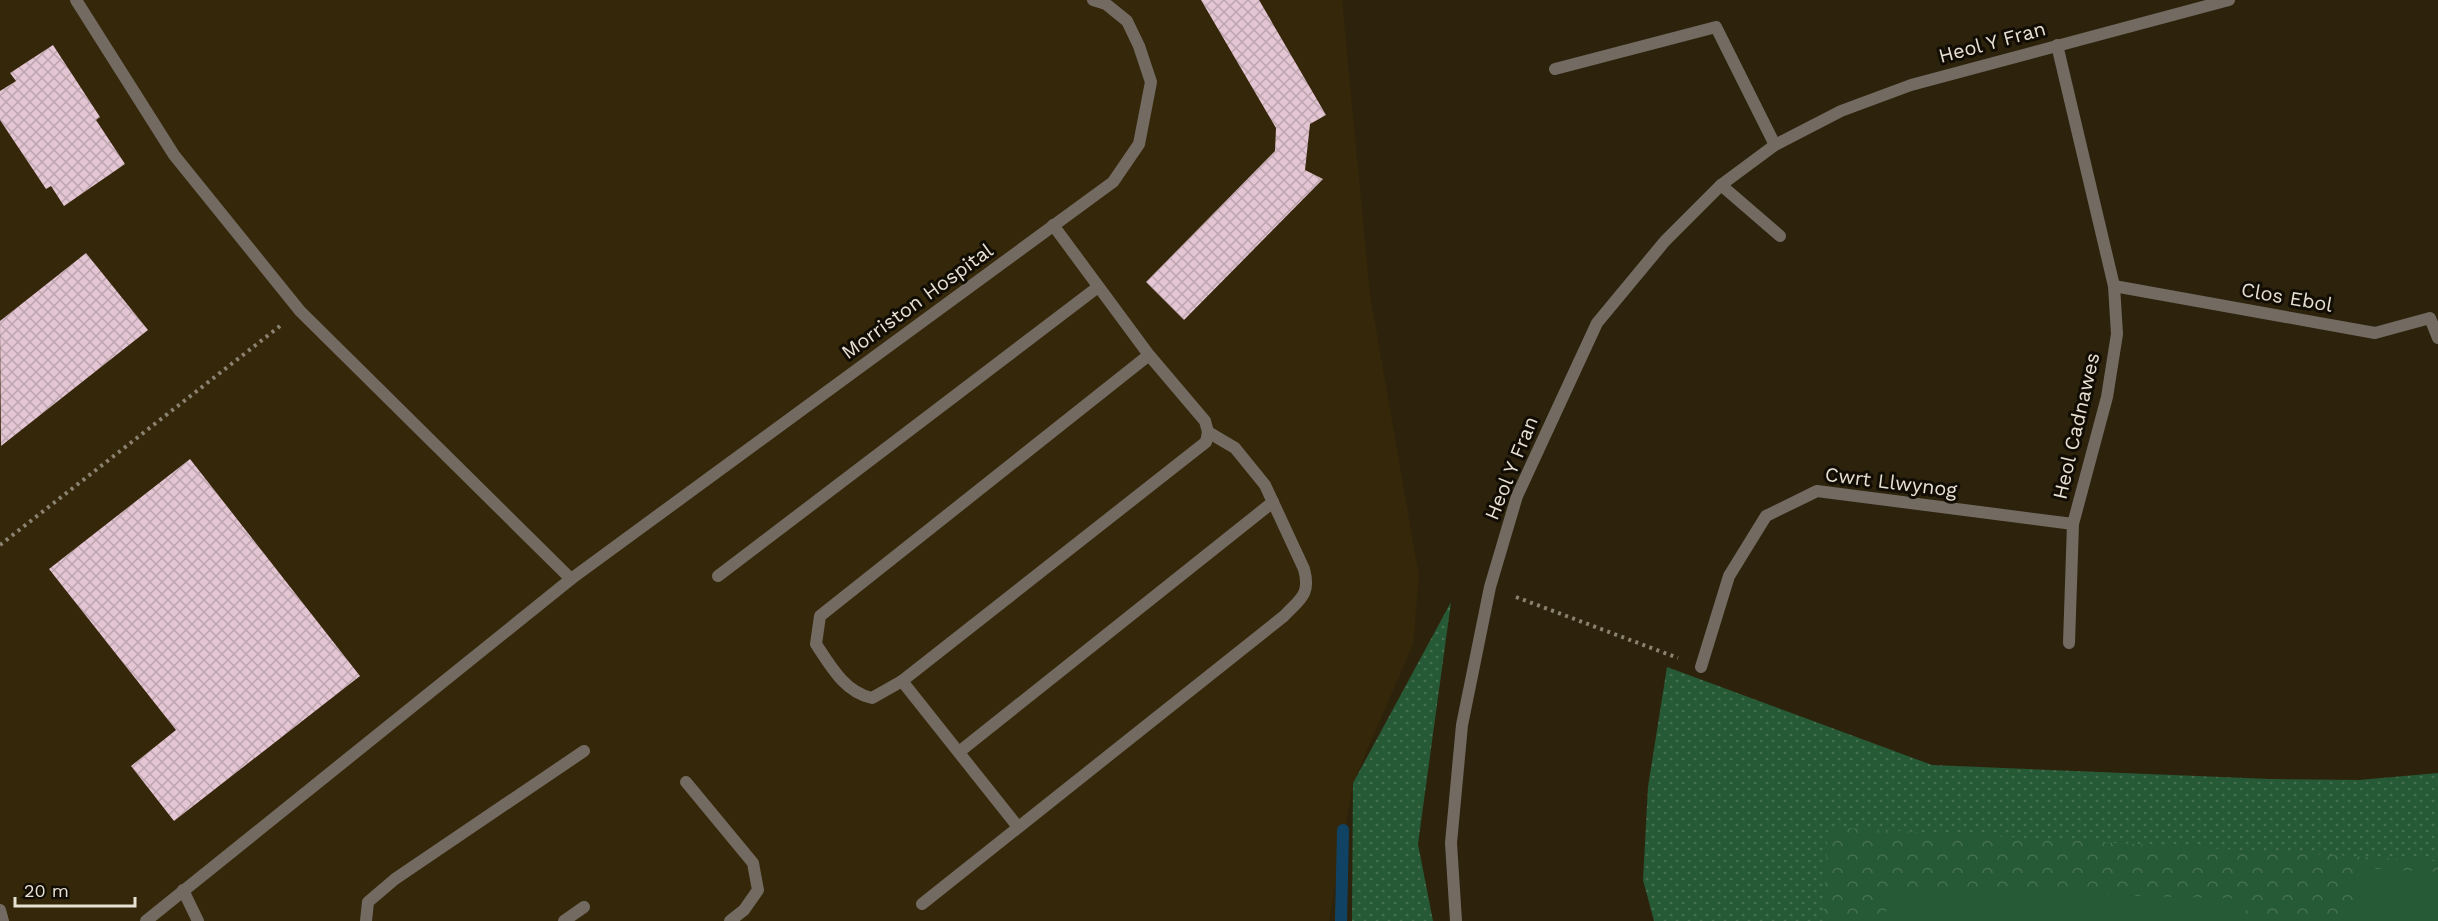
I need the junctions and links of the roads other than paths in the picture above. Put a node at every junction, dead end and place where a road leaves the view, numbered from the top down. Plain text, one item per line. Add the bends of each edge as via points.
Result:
1 (1094, 0) edge
2 (2229, 0) edge
3 (79, 1) edge
4 (2057, 45) junction
5 (1555, 69) dead end
6 (1775, 145) junction
7 (1721, 185) junction
8 (1053, 225) junction
9 (1780, 236) dead end
10 (2114, 286) junction
11 (1098, 287) junction
12 (2438, 338) edge
13 (1149, 355) junction
14 (1208, 432) junction
15 (1272, 502) junction
16 (2073, 524) junction
17 (718, 576) dead end
18 (571, 579) junction
19 (2069, 643) dead end
20 (1701, 667) road end
21 (902, 681) junction
22 (584, 751) dead end
23 (959, 752) junction
24 (686, 782) dead end
25 (1018, 827) junction
26 (183, 891) junction
27 (922, 904) dead end
28 (584, 907) dead end
29 (0, 910) edge
30 (3, 921) edge
31 (146, 921) edge
32 (198, 921) edge
33 (366, 921) edge
34 (564, 921) edge
35 (730, 921) edge
36 (1456, 921) edge

1 - 8 street, Morriston Hospital via 1106,4 1127,21 1139,46 1150,82 1139,144 1113,182
2 - 4 street, Heol Y Fran
3 - 18 street via 174,155 300,311
4 - 6 street, Heol Y Fran via 1911,85 1841,111
4 - 10 street, Heol Cadnawes
5 - 6 street via 1716,27
6 - 7 street, Heol Y Fran
7 - 9 street
7 - 36 street, Heol Y Fran via 1665,241 1597,323 1517,496 1490,587 1462,725 1451,843
8 - 11 street
8 - 18 street, Morriston Hospital
10 - 12 street, Clos Ebol via 2375,333 2430,318
10 - 16 street, Heol Cadnawes via 2117,334 2107,397
11 - 13 street
11 - 17 street
13 - 14 street via 1205,421
13 - 21 street via 820,616 816,644 856,694 872,698
14 - 15 street via 1235,448 1265,485
14 - 21 street via 1206,442
15 - 23 street
15 - 25 street via 1304,569 1306,594 1284,616
16 - 19 street, Heol Cadnawes
16 - 20 street, Cwrt Llwynog via 1817,491 1766,516 1729,576
18 - 26 street, Morriston Hospital
21 - 23 street
22 - 33 street via 395,879 368,902
23 - 25 street
24 - 35 street via 753,863 758,890 744,910
25 - 27 street
26 - 31 street, Morriston Hospital
26 - 32 street
28 - 34 street
29 - 30 street

